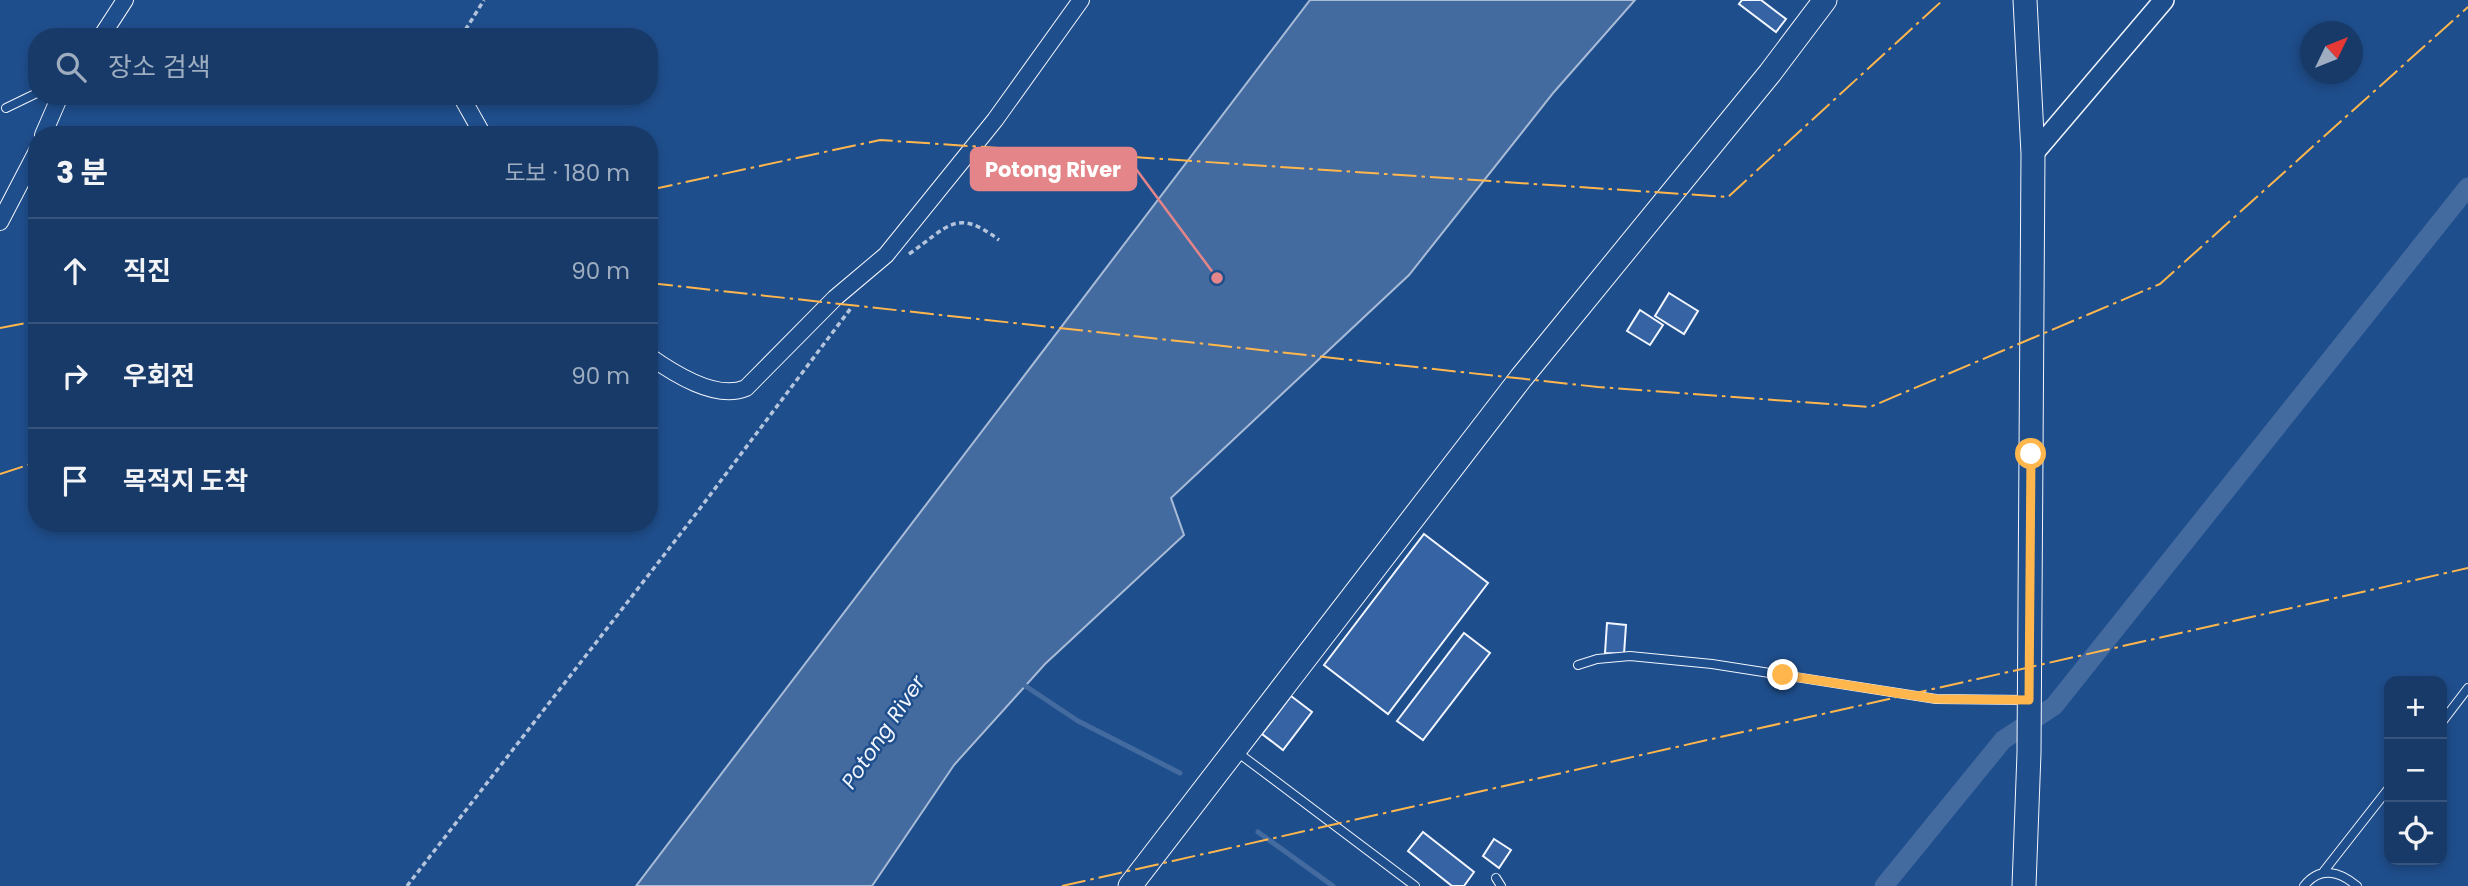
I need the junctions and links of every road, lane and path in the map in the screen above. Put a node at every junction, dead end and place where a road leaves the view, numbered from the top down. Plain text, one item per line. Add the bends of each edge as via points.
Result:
1 (125, 0) edge
2 (484, 0) edge
3 (1081, 0) edge
4 (1825, 0) edge
5 (2025, 0) edge
6 (2164, 0) edge
7 (107, 28) edge
8 (467, 28) edge
9 (28, 97) edge
10 (56, 105) edge
11 (466, 105) edge
12 (6, 108) dead end
13 (47, 126) edge
14 (478, 126) edge
15 (2033, 154) junction
16 (28, 168) edge
17 (0, 222) edge
18 (999, 240) dead end
19 (908, 255) dead end
20 (855, 302) dead end
21 (658, 361) edge
22 (1578, 665) dead end
23 (2468, 688) edge
24 (2029, 700) junction
25 (2447, 715) edge
26 (1235, 750) junction
27 (2384, 794) edge
28 (2324, 871) junction
29 (1496, 878) dead end
30 (407, 886) edge
31 (1130, 886) edge
32 (1415, 886) edge
33 (1502, 886) edge
34 (2024, 886) edge
35 (2304, 886) edge
36 (2357, 886) edge

1 - 7 street
2 - 8 path
3 - 21 street via 995,120 886,255 818,314 746,388 729,391 705,386
4 - 26 main road via 1521,378
5 - 15 main road
6 - 15 street
9 - 12 lane
10 - 13 street
11 - 14 street
15 - 24 main road
16 - 17 street
18 - 19 path via 979,224 964,221
20 - 30 path
22 - 24 lane via 1630,656 1936,699
23 - 25 lane
24 - 34 main road
26 - 31 main road
26 - 32 lane
27 - 28 lane
28 - 35 lane
28 - 36 lane via 2344,876
29 - 33 lane

